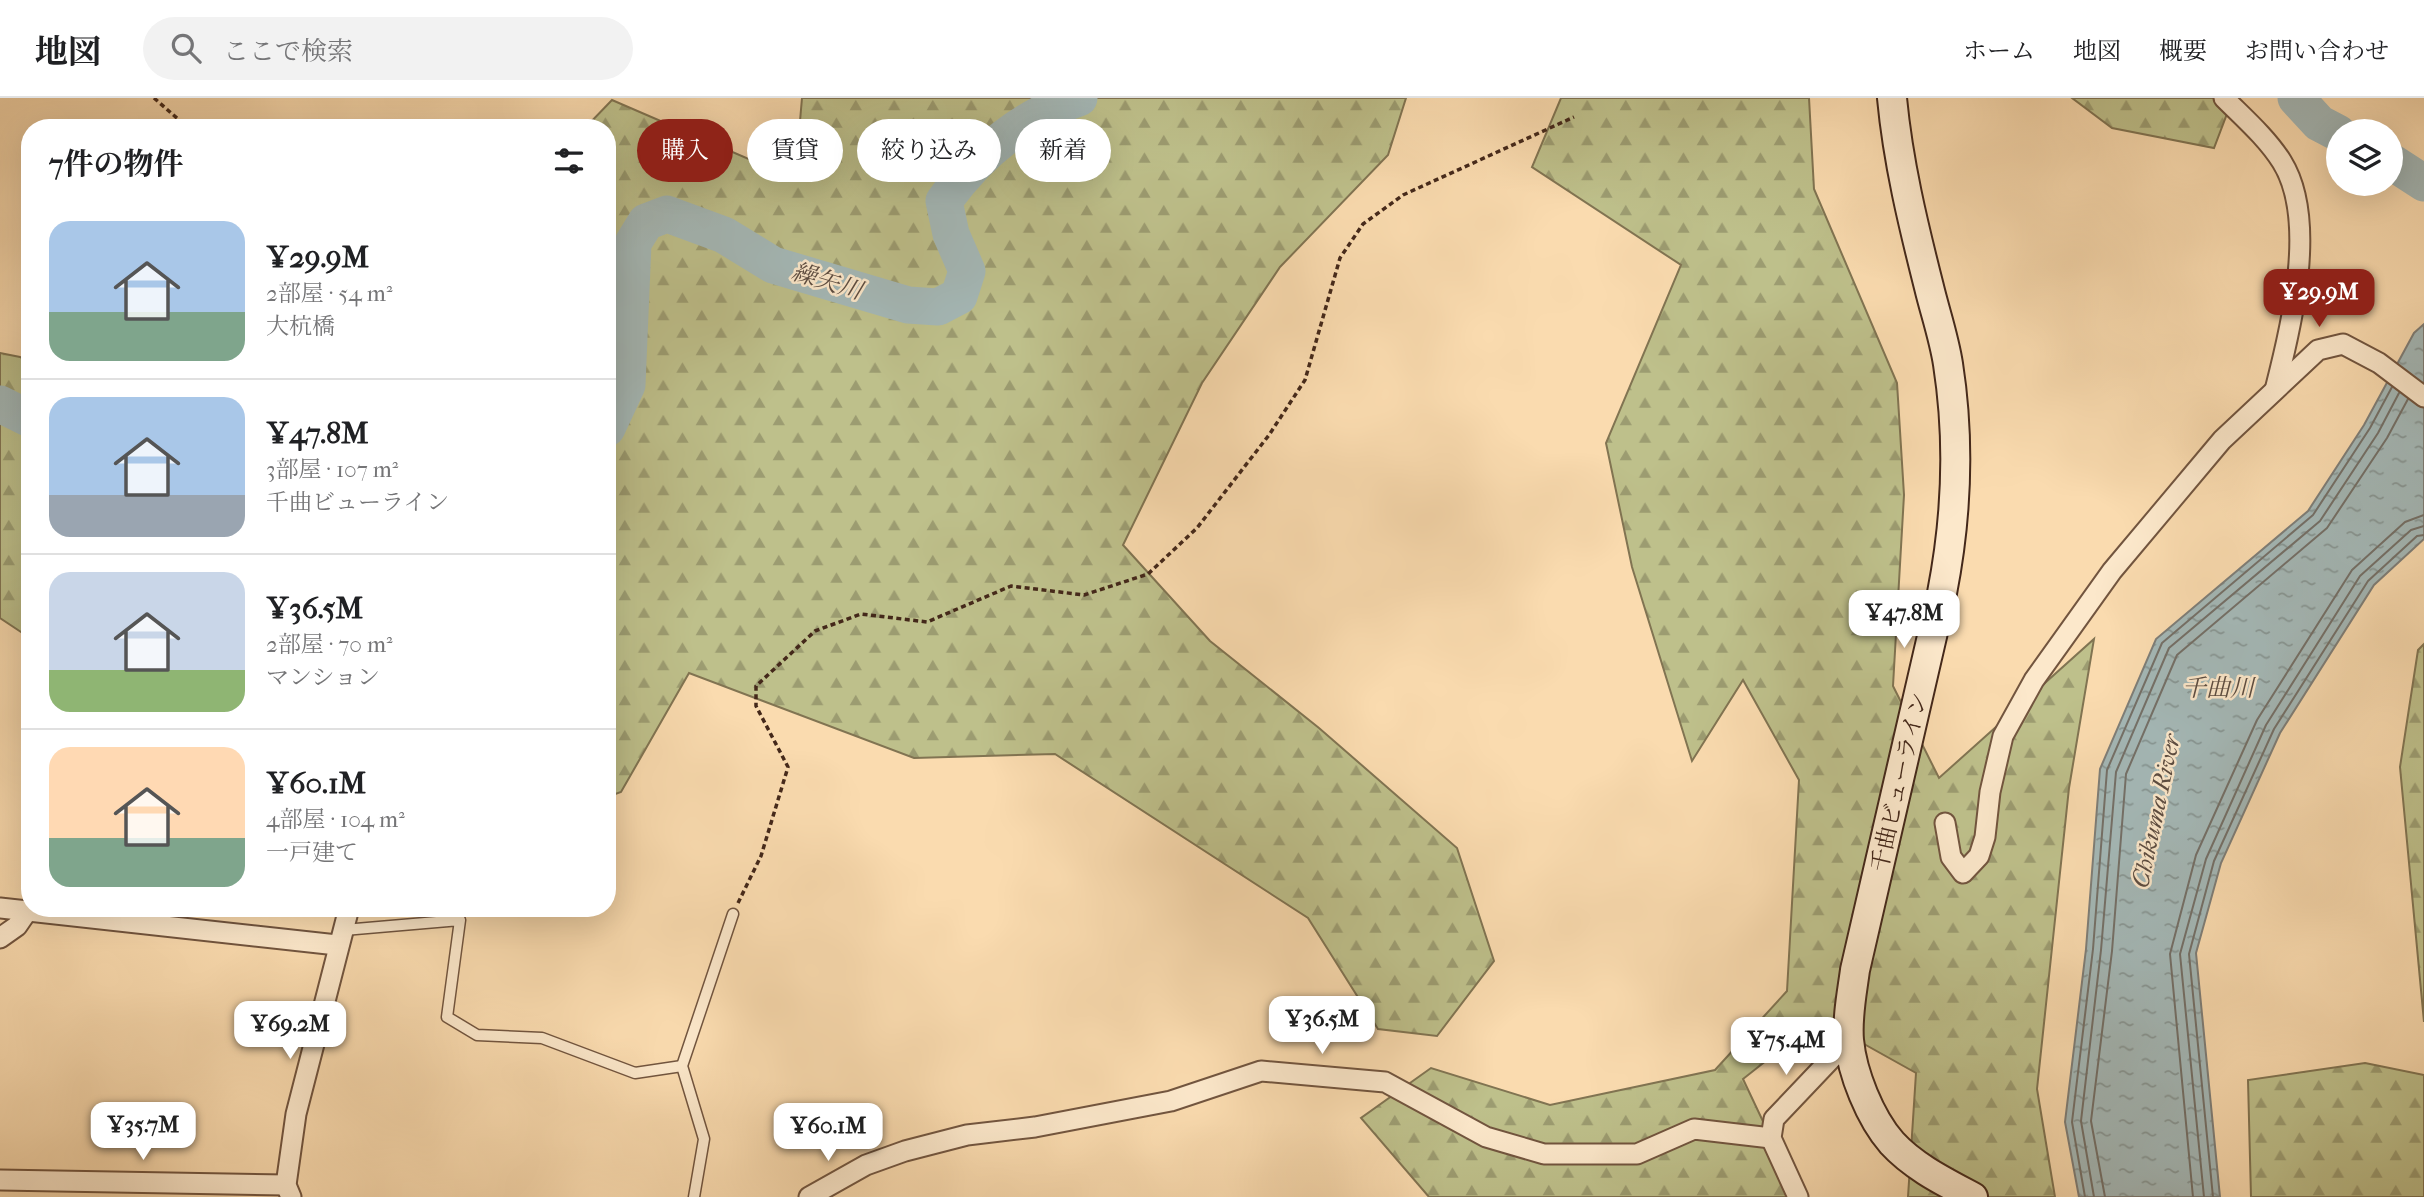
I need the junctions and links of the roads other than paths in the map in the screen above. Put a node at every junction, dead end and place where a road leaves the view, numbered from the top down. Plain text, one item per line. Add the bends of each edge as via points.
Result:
1 (1892, 98) edge
2 (2224, 98) edge
3 (2275, 390) junction
4 (2424, 397) edge
5 (1945, 823) dead end
6 (0, 908) edge
7 (21, 910) edge
8 (733, 914) road end
9 (23, 917) edge
10 (109, 917) edge
11 (347, 917) edge
12 (341, 937) junction
13 (0, 938) edge
14 (1849, 1040) junction
15 (682, 1066) junction
16 (1771, 1138) junction
17 (0, 1180) edge
18 (289, 1191) edge
19 (694, 1197) edge
20 (809, 1197) edge
21 (1798, 1197) edge
22 (1973, 1197) edge

1 - 14 street, 千曲ビューライン via 1903,179 1947,362 1956,487 1942,593 1855,970
2 - 3 street via 2283,164 2297,206 2295,314
3 - 4 street via 2318,350 2343,344 2379,363
3 - 5 street via 2222,440 2112,571 2034,680 2003,736 1985,836 1979,856 1963,873 1951,857
6 - 7 street
8 - 15 lane
9 - 13 street
10 - 12 street
11 - 12 street
12 - 15 lane via 460,920 447,1017 477,1035 542,1038 635,1073
12 - 18 street via 296,1114
14 - 16 street via 1774,1119
14 - 22 street, 千曲ビューライン via 1858,1076 1891,1142 1912,1161
15 - 19 lane via 704,1139
16 - 20 street via 1694,1129 1637,1154 1544,1154 1486,1137 1385,1082 1262,1071 1171,1101 967,1135 905,1151 866,1165
16 - 21 street
17 - 18 street

